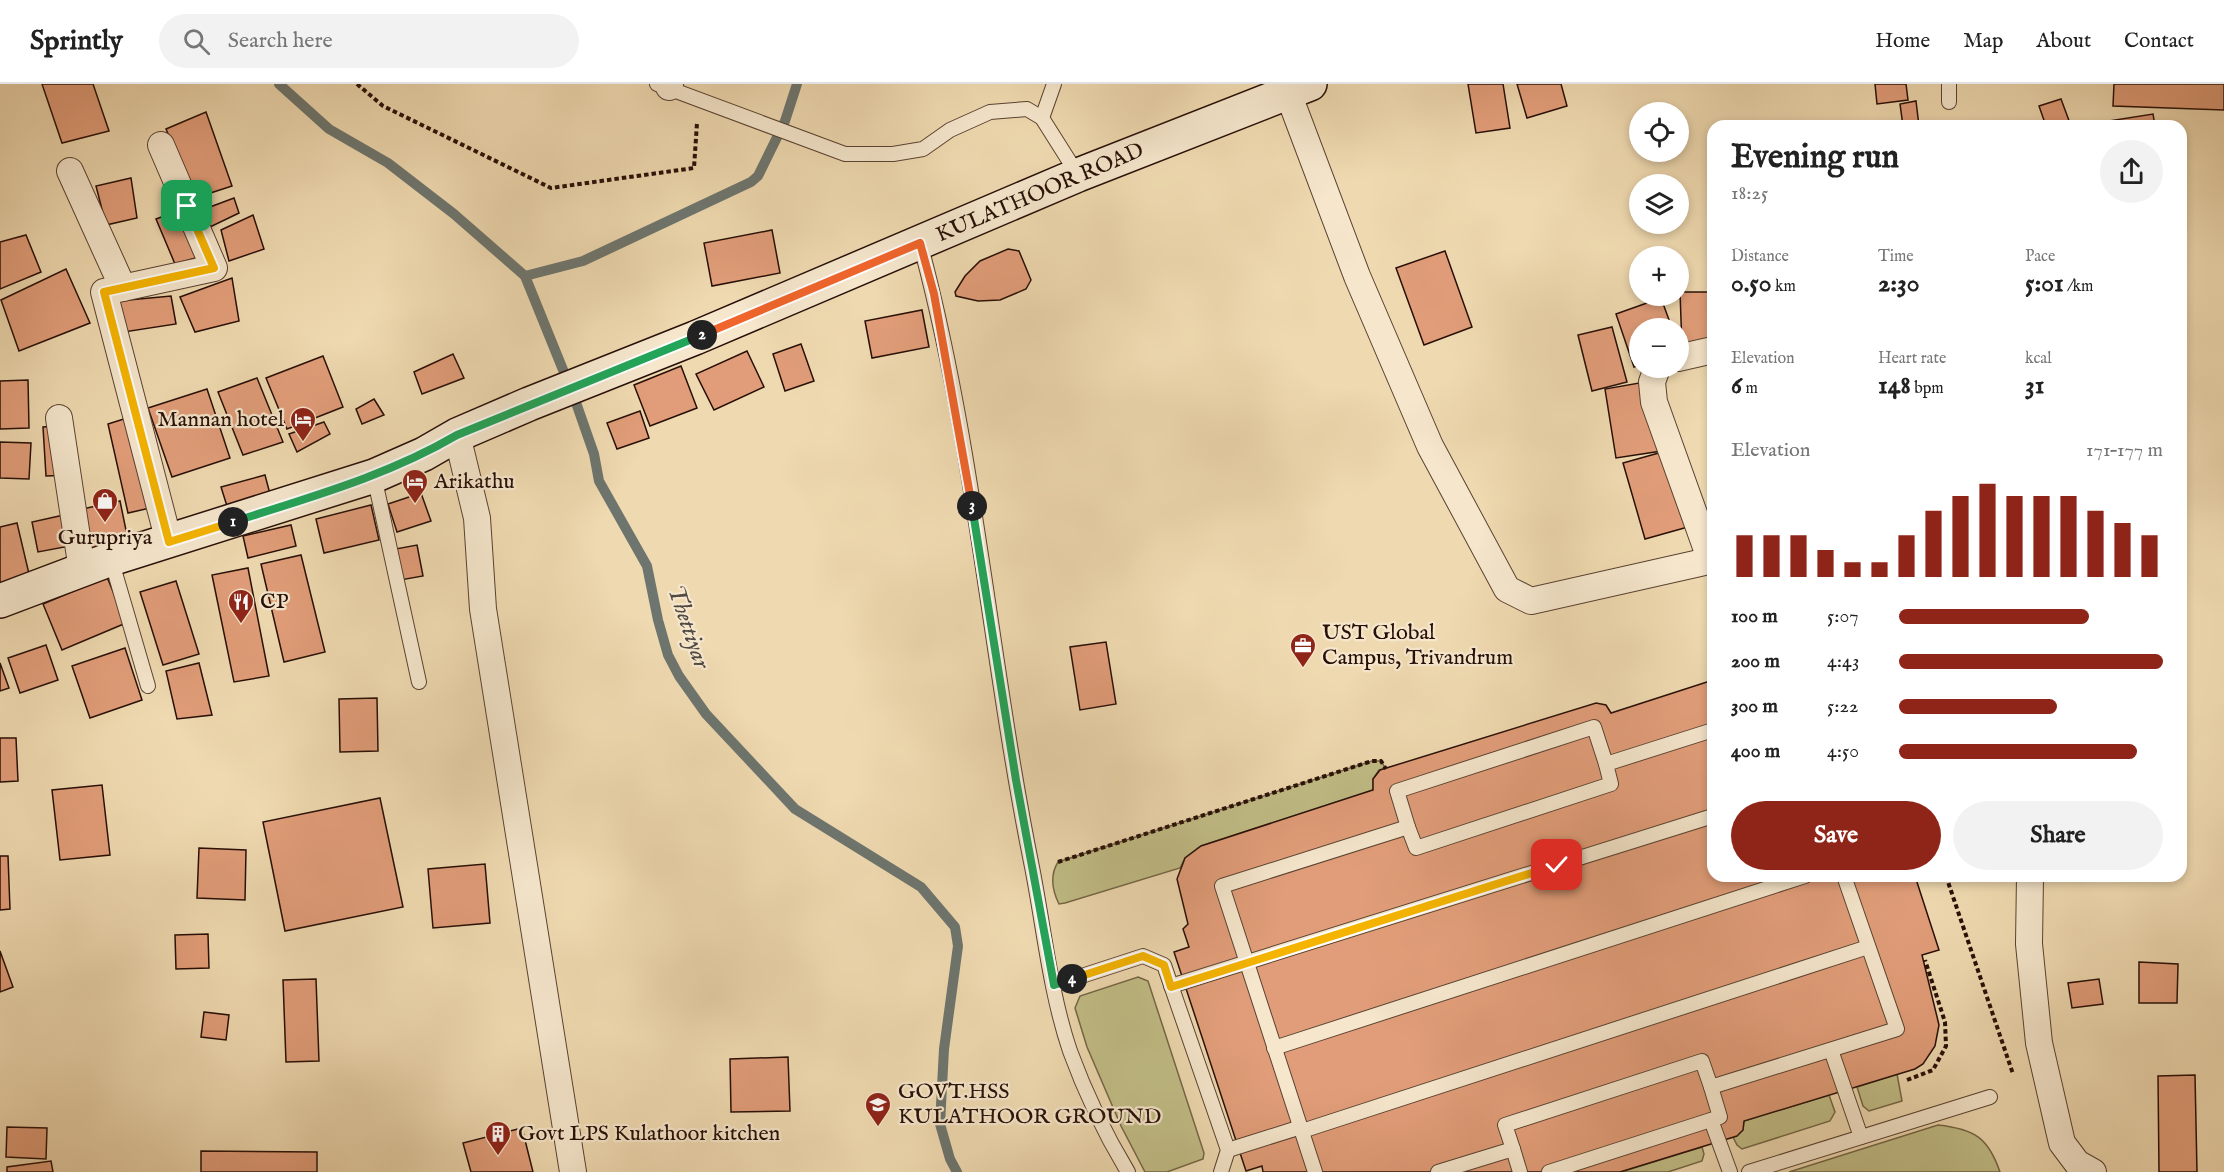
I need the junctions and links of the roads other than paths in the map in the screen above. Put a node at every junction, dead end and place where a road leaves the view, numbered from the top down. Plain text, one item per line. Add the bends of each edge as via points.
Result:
1 (1054, 84) edge
2 (1949, 84) edge
3 (665, 85) edge
4 (1299, 89) edge
5 (1949, 102) dead end
6 (1042, 118) junction
7 (161, 145) dead end
8 (70, 171) dead end
9 (1078, 174) junction
10 (920, 243) junction
11 (123, 288) junction
12 (1707, 351) edge
13 (1689, 355) edge
14 (1653, 378) edge
15 (59, 418) dead end
16 (457, 435) junction
17 (374, 476) junction
18 (169, 542) junction
19 (1707, 546) edge
20 (1707, 561) edge
21 (97, 564) junction
22 (0, 601) edge
23 (419, 682) dead end
24 (148, 686) dead end
25 (1707, 732) edge
26 (1606, 764) junction
27 (1707, 818) edge
28 (1408, 827) junction
29 (1786, 882) edge
30 (1846, 882) edge
31 (2030, 882) edge
32 (1869, 947) junction
33 (1246, 962) junction
34 (1054, 985) junction
35 (1171, 987) junction
36 (1274, 1048) junction
37 (1831, 1050) junction
38 (1710, 1087) junction
39 (1990, 1097) dead end
40 (1711, 1120) junction
41 (1301, 1129) junction
42 (1861, 1137) junction
43 (1513, 1149) junction
44 (1228, 1150) junction
45 (573, 1172) edge
46 (1128, 1172) edge
47 (1221, 1172) edge
48 (1315, 1172) edge
49 (1438, 1172) edge
50 (1520, 1172) edge
51 (1549, 1172) edge
52 (1730, 1172) edge
53 (1749, 1172) edge
54 (2094, 1172) edge

1 - 6 lane
2 - 5 lane
3 - 6 lane via 846,154 893,154 923,149 950,130 990,112 1027,109
4 - 9 main road, KULATHOOR ROAD
4 - 20 street via 1357,276 1430,446 1508,589 1531,601
6 - 9 lane
7 - 11 street via 214,268
8 - 11 street
9 - 10 main road, KULATHOOR ROAD
10 - 16 main road, KULATHOOR ROAD
10 - 34 lane via 961,432 1016,780
11 - 18 street via 104,292
12 - 13 street
14 - 19 street via 1654,402
15 - 21 street
16 - 17 main road, KULATHOOR ROAD
16 - 45 street via 477,518 483,609
17 - 18 main road, KULATHOOR ROAD
17 - 23 lane
18 - 21 main road, KULATHOOR ROAD
21 - 22 main road, KULATHOOR ROAD
21 - 24 lane
25 - 26 lane
26 - 28 lane via 1611,784 1416,848
26 - 28 lane via 1594,727 1397,791
27 - 33 lane
28 - 33 lane via 1222,886
29 - 36 lane
30 - 32 lane
31 - 54 street via 2029,944 2039,1044 2062,1143 2077,1163
32 - 37 lane via 1897,1029
32 - 41 lane
33 - 35 lane
33 - 36 lane
34 - 35 lane via 1143,956 1164,965
34 - 46 lane via 1070,1050 1109,1140
35 - 44 lane
36 - 41 lane
37 - 38 lane
37 - 42 lane
38 - 40 lane via 1720,1117
38 - 43 lane via 1702,1061 1505,1125
39 - 42 lane
40 - 51 lane
40 - 52 lane
41 - 44 lane
41 - 48 lane
42 - 53 lane
43 - 49 lane
43 - 50 lane
44 - 47 lane

